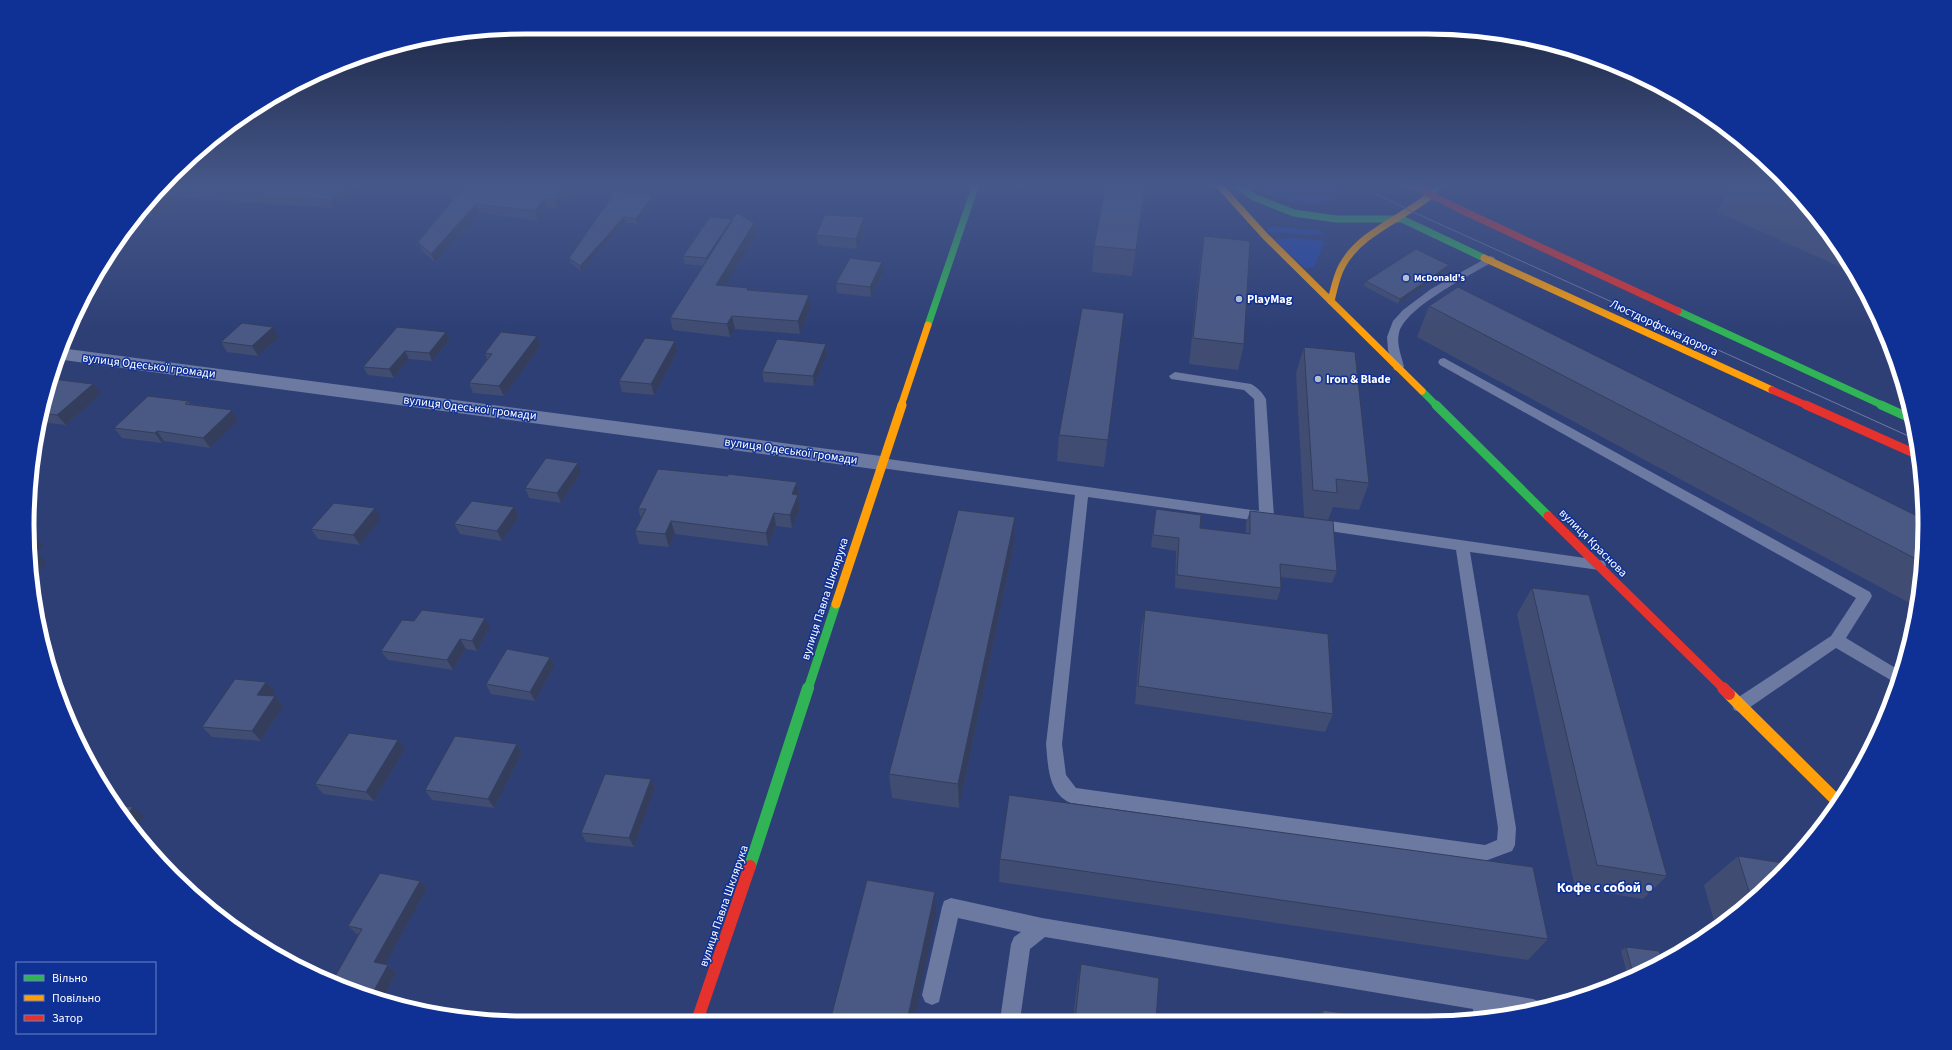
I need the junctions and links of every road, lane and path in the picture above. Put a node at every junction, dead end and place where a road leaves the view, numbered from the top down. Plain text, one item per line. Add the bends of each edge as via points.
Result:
1 (959, 233) edge
2 (1264, 233) edge
3 (1378, 233) edge
4 (1433, 233) edge
5 (1511, 233) edge
6 (1490, 259) junction
7 (1331, 300) junction
8 (64, 355) edge
9 (1444, 362) dead end
10 (1398, 367) junction
11 (1175, 376) dead end
12 (1906, 416) edge
13 (1913, 453) edge
14 (881, 463) junction
15 (1082, 491) junction
16 (1266, 517) junction
17 (1282, 519) edge
18 (1305, 522) edge
19 (1462, 544) junction
20 (1599, 565) junction
21 (1836, 640) junction
22 (1894, 675) edge
23 (1740, 705) junction
24 (1835, 799) edge
25 (1042, 927) junction
26 (932, 995) dead end
27 (1483, 1010) edge
28 (1507, 1010) edge
29 (699, 1016) edge
30 (1011, 1016) edge

1 - 14 main road, вулиця Павла Шклярука
2 - 7 main road, вулиця Краснова
3 - 7 main road via 1356,246 1344,261
4 - 6 main road, Люстдорфська дорога
5 - 12 main road, Люстдорфська дорога
6 - 10 lane via 1448,283 1409,311 1396,324 1393,334
6 - 13 main road, Люстдорфська дорога via 1701,359
7 - 10 main road, вулиця Краснова
8 - 14 street, вулиця Одеської громади
9 - 21 lane via 1865,596
10 - 20 main road, вулиця Краснова
11 - 16 lane via 1247,387 1260,399
14 - 15 lane
14 - 29 main road, вулиця Павла Шклярука via 780,779
15 - 16 lane
15 - 19 lane via 1054,744 1058,778 1071,795 1485,853 1506,845 1506,828
16 - 17 lane
18 - 19 lane
19 - 20 lane
20 - 23 main road, вулиця Краснова
21 - 22 lane
21 - 23 lane
23 - 24 main road, вулиця Краснова
25 - 26 lane via 951,907
25 - 27 lane
25 - 30 lane via 1021,944
27 - 28 lane

